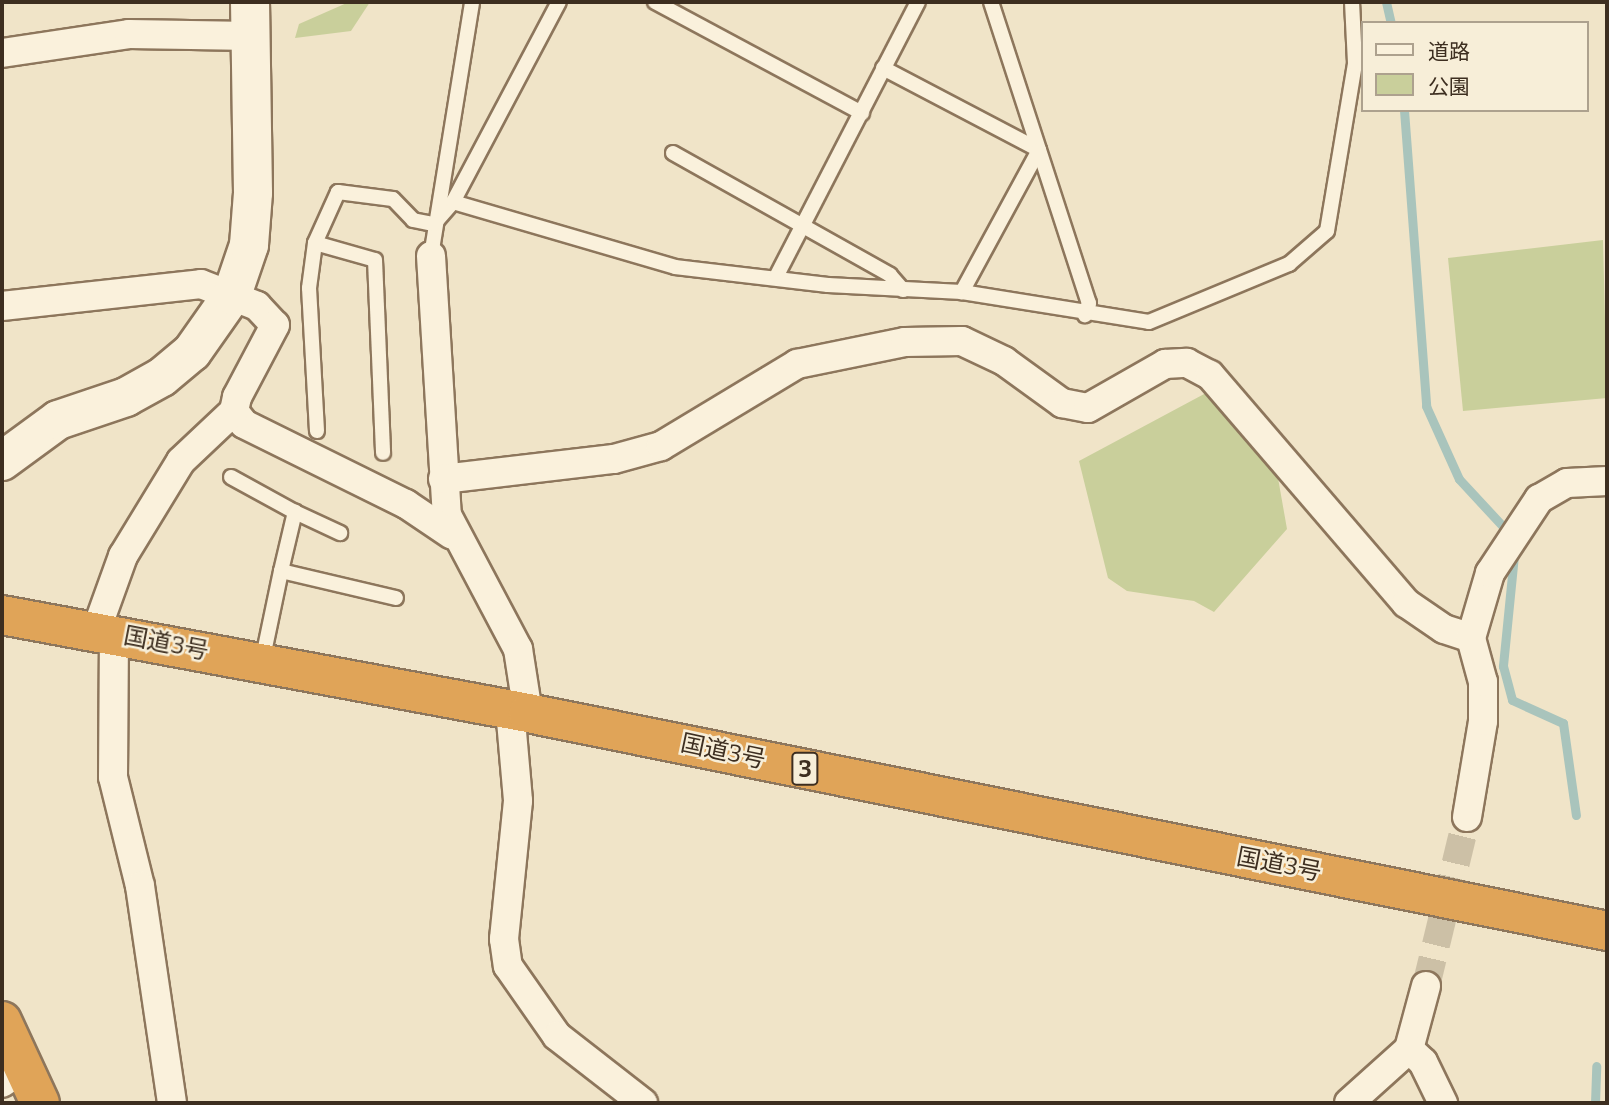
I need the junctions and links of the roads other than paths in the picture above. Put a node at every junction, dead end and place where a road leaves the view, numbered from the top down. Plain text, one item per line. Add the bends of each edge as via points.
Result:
1 (472, 2) edge
2 (559, 2) edge
3 (655, 2) edge
4 (918, 2) edge
5 (992, 2) edge
6 (1352, 2) edge
7 (251, 19) edge
8 (2, 53) edge
9 (883, 68) junction
10 (862, 113) junction
11 (1039, 150) junction
12 (673, 153) dead end
13 (453, 202) junction
14 (434, 224) junction
15 (800, 225) junction
16 (315, 243) junction
17 (431, 256) joint
18 (776, 277) junction
19 (903, 290) junction
20 (962, 292) junction
21 (232, 295) junction
22 (2, 306) edge
23 (1085, 315) junction
24 (234, 411) junction
25 (317, 431) dead end
26 (383, 453) dead end
27 (2, 461) edge
28 (231, 477) dead end
29 (443, 479) junction
30 (1607, 481) edge
31 (295, 512) junction
32 (340, 533) dead end
33 (452, 535) junction
34 (281, 570) junction
35 (396, 598) dead end
36 (2, 615) edge
37 (92, 631) junction
38 (1471, 638) junction
39 (2, 643) edge
40 (262, 662) junction
41 (519, 711) junction
42 (1467, 817) tunnel mouth
43 (1607, 931) edge
44 (1426, 986) tunnel mouth
45 (2, 1021) edge
46 (1409, 1049) junction
47 (11, 1076) edge
48 (40, 1103) edge
49 (172, 1103) edge
50 (643, 1103) edge
51 (1349, 1103) edge
52 (1443, 1103) edge

1 - 14 lane
2 - 13 lane
3 - 10 lane
4 - 9 lane
5 - 11 lane
6 - 23 lane via 1355,63 1335,213 1319,242 1289,264 1149,322
7 - 8 street
7 - 21 street via 253,193 248,245
9 - 10 lane
9 - 11 lane
10 - 15 lane
11 - 20 lane
11 - 23 lane via 1089,303
12 - 15 lane
13 - 14 lane
13 - 18 lane via 675,267
14 - 16 lane via 413,220 393,199 338,192
14 - 17 lane
15 - 18 lane
15 - 19 lane via 890,275
16 - 25 lane via 309,288
16 - 26 lane via 375,260
17 - 29 street
18 - 19 lane
19 - 20 lane
20 - 23 lane
21 - 22 street via 201,284
21 - 24 street via 270,312 275,325
21 - 27 street via 192,352 162,377 126,397 58,420
24 - 33 street via 265,438 406,504
24 - 37 street via 181,461 123,556
28 - 31 lane
29 - 33 street
29 - 38 street via 614,459 661,446 797,365 905,342 962,341 1004,361 1062,403 1088,408 1165,364 1187,363 1210,375 1406,603 1444,629
30 - 38 street via 1567,483 1539,499 1517,523 1500,550
31 - 32 lane
31 - 34 lane
33 - 41 street via 518,649
34 - 35 lane
34 - 40 lane
36 - 37 highway, 国道3号 / 3
37 - 39 highway
37 - 40 highway, 国道3号 / 3
37 - 49 street via 113,777 140,886
38 - 42 street via 1483,682 1483,721
40 - 41 highway, 国道3号 / 3
41 - 43 highway, 国道3号 / 3
41 - 50 street via 518,801 504,939 508,966 557,1035
44 - 46 street
45 - 47 highway
46 - 51 street
46 - 52 street via 1423,1062
47 - 48 highway

